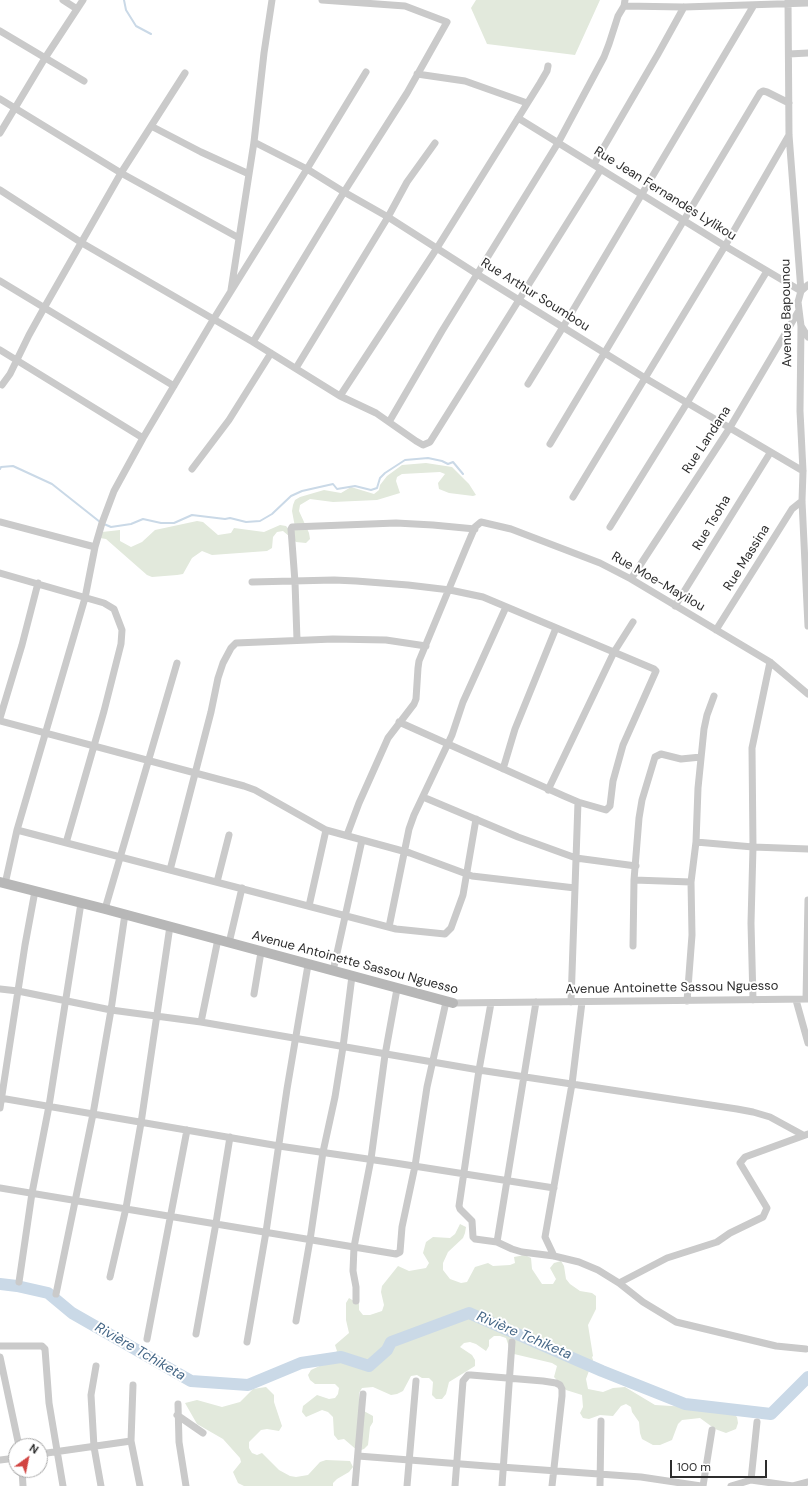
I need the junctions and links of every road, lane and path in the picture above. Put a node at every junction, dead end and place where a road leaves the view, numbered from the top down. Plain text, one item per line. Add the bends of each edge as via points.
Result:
1 (63, 0) edge
2 (83, 0) edge
3 (272, 0) edge
4 (323, 0) edge
5 (788, 2) edge
6 (624, 3) edge
7 (808, 3) edge
8 (754, 5) junction
9 (684, 7) junction
10 (77, 9) junction
11 (0, 31) edge
12 (808, 53) edge
13 (789, 54) junction
14 (45, 58) junction
15 (548, 66) dead end
16 (366, 72) dead end
17 (185, 73) dead end
18 (418, 74) junction
19 (84, 81) dead end
20 (0, 99) edge
21 (527, 102) junction
22 (789, 103) junction
23 (15, 108) junction
24 (518, 118) junction
25 (151, 126) junction
26 (0, 133) edge
27 (789, 135) junction
28 (254, 142) junction
29 (435, 143) dead end
30 (558, 143) junction
31 (594, 164) junction
32 (307, 169) junction
33 (601, 169) junction
34 (122, 174) junction
35 (249, 174) junction
36 (0, 190) edge
37 (344, 192) junction
38 (642, 194) junction
39 (388, 217) junction
40 (684, 220) junction
41 (239, 238) junction
42 (82, 242) junction
43 (725, 246) junction
44 (437, 248) junction
45 (767, 271) junction
46 (477, 274) junction
47 (0, 281) edge
48 (808, 285) edge
49 (801, 291) junction
50 (230, 294) junction
51 (519, 300) junction
52 (44, 308) junction
53 (798, 312) junction
54 (213, 320) junction
55 (801, 326) junction
56 (563, 327) junction
57 (808, 337) edge
58 (253, 342) junction
59 (0, 350) edge
60 (271, 353) junction
61 (604, 353) junction
62 (17, 360) junction
63 (296, 368) junction
64 (645, 378) junction
65 (528, 384) dead end
66 (2, 385) dead end
67 (174, 386) junction
68 (340, 396) junction
69 (687, 403) junction
70 (389, 422) junction
71 (729, 429) junction
72 (143, 438) junction
73 (550, 444) dead end
74 (770, 452) junction
75 (192, 469) dead end
76 (802, 471) junction
77 (573, 497) dead end
78 (802, 501) junction
79 (0, 522) edge
80 (610, 527) dead end
81 (474, 529) junction
82 (95, 547) junction
83 (0, 573) edge
84 (631, 579) junction
85 (252, 582) dead end
86 (295, 582) junction
87 (38, 583) junction
88 (450, 590) junction
89 (85, 598) junction
90 (675, 606) junction
91 (506, 607) junction
92 (633, 622) dead end
93 (808, 626) edge
94 (556, 628) junction
95 (716, 630) junction
96 (297, 640) junction
97 (426, 646) junction
98 (614, 652) junction
99 (770, 662) junction
100 (177, 663) dead end
101 (808, 694) edge
102 (714, 696) dead end
103 (0, 719) edge
104 (399, 722) junction
105 (46, 733) junction
106 (447, 745) junction
107 (94, 746) junction
108 (701, 757) junction
109 (149, 762) junction
110 (503, 770) junction
111 (195, 773) junction
112 (548, 790) junction
113 (423, 796) junction
114 (578, 802) junction
115 (476, 819) junction
116 (17, 830) junction
117 (326, 830) junction
118 (229, 835) dead end
119 (347, 835) junction
120 (362, 840) junction
121 (696, 842) junction
122 (66, 843) junction
123 (753, 847) junction
124 (808, 849) edge
125 (404, 851) junction
126 (120, 857) junction
127 (576, 858) junction
128 (636, 866) junction
129 (170, 870) junction
130 (468, 874) junction
131 (634, 880) junction
132 (216, 882) junction
133 (691, 882) junction
134 (2, 883) edge
135 (242, 888) junction
136 (574, 888) junction
137 (35, 891) junction
138 (808, 900) edge
139 (81, 903) junction
140 (309, 906) junction
141 (105, 909) junction
142 (125, 914) junction
143 (346, 915) junction
144 (170, 926) junction
145 (389, 927) junction
146 (218, 939) junction
147 (229, 943) junction
148 (633, 946) dead end
149 (262, 952) junction
150 (308, 965) junction
151 (333, 971) junction
152 (352, 976) junction
153 (397, 988) junction
154 (0, 989) edge
155 (18, 991) junction
156 (254, 994) dead end
157 (753, 1000) junction
158 (796, 1000) junction
159 (807, 1000) edge
160 (64, 1001) junction
161 (687, 1001) junction
162 (449, 1002) junction
163 (536, 1002) junction
164 (571, 1002) junction
165 (582, 1002) junction
166 (491, 1003) junction
167 (111, 1010) junction
168 (157, 1017) junction
169 (201, 1022) junction
170 (295, 1039) junction
171 (808, 1043) edge
172 (342, 1047) junction
173 (385, 1054) junction
174 (433, 1063) junction
175 (479, 1070) junction
176 (524, 1077) junction
177 (572, 1084) junction
178 (1, 1098) edge
179 (48, 1106) junction
180 (0, 1108) edge
181 (94, 1114) junction
182 (141, 1123) junction
183 (187, 1130) junction
184 (805, 1134) edge
185 (230, 1137) junction
186 (279, 1146) junction
187 (323, 1152) junction
188 (371, 1159) junction
189 (415, 1166) junction
190 (464, 1174) junction
191 (506, 1181) junction
192 (0, 1188) edge
193 (554, 1188) junction
194 (32, 1193) junction
195 (76, 1201) junction
196 (126, 1208) junction
197 (170, 1216) junction
198 (216, 1223) junction
199 (266, 1232) junction
200 (310, 1240) junction
201 (497, 1242) junction
202 (354, 1247) junction
203 (554, 1256) junction
204 (110, 1277) dead end
205 (19, 1282) dead end
206 (619, 1283) junction
207 (56, 1294) dead end
208 (356, 1301) dead end
209 (296, 1321) dead end
210 (196, 1334) dead end
211 (147, 1339) dead end
212 (247, 1342) dead end
213 (512, 1342) dead end
214 (0, 1346) edge
215 (806, 1349) dead end
216 (0, 1357) edge
217 (96, 1366) dead end
218 (510, 1378) junction
219 (416, 1381) dead end
220 (133, 1384) dead end
221 (363, 1394) dead end
222 (178, 1404) dead end
223 (178, 1416) junction
224 (602, 1421) dead end
225 (758, 1422) dead end
226 (712, 1430) dead end
227 (203, 1433) dead end
228 (17, 1438) edge
229 (131, 1440) junction
230 (94, 1447) junction
231 (56, 1452) junction
232 (48, 1453) edge
233 (358, 1456) junction
234 (409, 1460) junction
235 (457, 1464) junction
236 (504, 1468) junction
237 (553, 1471) junction
238 (601, 1474) junction
239 (651, 1478) junction
240 (808, 1482) edge
241 (746, 1483) edge
242 (62, 1486) edge
243 (101, 1486) edge
244 (140, 1486) edge
245 (186, 1486) edge
246 (355, 1486) edge
247 (407, 1486) edge
248 (455, 1486) edge
249 (502, 1486) edge
250 (552, 1486) edge
251 (600, 1486) edge
252 (650, 1486) edge
253 (702, 1486) edge
254 (732, 1486) edge
255 (782, 1486) edge

1 - 10 street
2 - 10 street
3 - 28 street
4 - 18 street via 405,6 447,22
5 - 7 street
5 - 8 street
5 - 13 street, Avenue Bapounou
6 - 9 street
6 - 30 street via 604,57
8 - 9 street
8 - 38 street
9 - 31 street
10 - 14 street
11 - 14 street
12 - 13 street
13 - 22 street, Avenue Bapounou
14 - 19 street
14 - 23 street
15 - 21 street
16 - 32 street
17 - 25 street
18 - 21 street via 465,81
18 - 37 street
20 - 23 street
21 - 24 street
22 - 27 street, Avenue Bapounou
22 - 40 street via 767,92 760,93
23 - 26 street
23 - 34 street
24 - 30 street, Rue Jean Fernandes Lylikou
24 - 44 street
25 - 34 street
25 - 35 street
27 - 43 street
27 - 49 street, Avenue Bapounou
28 - 32 street, Rue Arthur Soumbou
28 - 35 street
29 - 39 street via 407,182
30 - 31 street, Rue Jean Fernandes Lylikou
30 - 46 street
31 - 33 street, Rue Jean Fernandes Lylikou
32 - 37 street, Rue Arthur Soumbou
32 - 50 street
33 - 38 street, Rue Jean Fernandes Lylikou
33 - 51 street
34 - 41 street
34 - 42 street
35 - 41 street
36 - 42 street
37 - 39 street, Rue Arthur Soumbou
37 - 58 street
38 - 40 street, Rue Jean Fernandes Lylikou
38 - 56 street
39 - 44 street, Rue Arthur Soumbou
39 - 63 street
40 - 43 street, Rue Jean Fernandes Lylikou
40 - 61 street
41 - 50 street
42 - 52 street
42 - 54 street
43 - 45 street, Rue Jean Fernandes Lylikou
43 - 64 street
44 - 46 street, Rue Arthur Soumbou
44 - 68 street
45 - 49 street, Rue Jean Fernandes Lylikou
45 - 69 street
46 - 51 street, Rue Arthur Soumbou
46 - 70 street
47 - 52 street
48 - 49 street
49 - 53 street, Avenue Bapounou
50 - 54 street
51 - 56 street, Rue Arthur Soumbou
51 - 70 street via 430,442 423,445
52 - 62 street
52 - 67 street
53 - 55 street, Avenue Bapounou
53 - 71 street, Rue Landana
54 - 58 street
54 - 67 street
55 - 57 street
55 - 76 street, Avenue Bapounou
56 - 61 street, Rue Arthur Soumbou
56 - 65 street
58 - 60 street
59 - 62 street
60 - 63 street
60 - 75 street via 229,420
61 - 64 street, Rue Arthur Soumbou
61 - 73 street
62 - 66 street
62 - 72 street
63 - 68 street
64 - 69 street, Rue Arthur Soumbou
64 - 77 street
67 - 72 street
68 - 70 street
69 - 71 street, Rue Arthur Soumbou
69 - 80 street
71 - 74 street, Rue Arthur Soumbou
71 - 84 street, Rue Landana
72 - 82 street via 114,491
74 - 76 street, Rue Arthur Soumbou
74 - 90 street, Rue Tsoha
76 - 78 street, Avenue Bapounou
78 - 93 street, Avenue Bapounou
78 - 95 street, Rue Massina via 792,509
79 - 82 street
81 - 84 street, Rue Moe-Mayilou via 481,522 511,529 600,563
81 - 86 street via 396,523 292,527
81 - 88 street
82 - 89 street
83 - 87 street
84 - 90 street, Rue Moe-Mayilou
85 - 86 street
86 - 88 street via 356,581
86 - 96 street
87 - 89 street
87 - 103 street
88 - 91 street via 483,597
88 - 97 street
89 - 105 street
89 - 107 street via 104,602 114,609 122,630 121,644
90 - 95 street, Rue Moe-Mayilou
91 - 94 street
91 - 106 street via 462,702
92 - 98 street
94 - 98 street
94 - 110 street via 515,729
95 - 99 street, Rue Moe-Mayilou
96 - 97 street via 386,640
96 - 111 street via 236,643 230,648 218,678
97 - 104 street via 418,668 416,699
98 - 112 street
98 - 114 street via 654,669 655,676 623,745 609,808 606,810
99 - 101 street, Rue Moe-Mayilou
99 - 123 street via 752,748
100 - 109 street
102 - 108 street via 707,715
103 - 105 street
104 - 106 street
104 - 119 street via 388,738
105 - 107 street
105 - 116 street
106 - 110 street
106 - 113 street
107 - 109 street
107 - 122 street
108 - 121 street
108 - 128 street via 681,759 661,754 655,757 642,800
109 - 111 street
109 - 126 street
110 - 112 street
111 - 117 street via 255,790
111 - 129 street
112 - 114 street
113 - 115 street
113 - 125 street via 409,829
114 - 127 street
115 - 127 street
115 - 130 street
116 - 122 street
116 - 134 street
117 - 119 street
117 - 140 street
118 - 132 street
119 - 120 street
120 - 125 street
120 - 143 street
121 - 123 street
121 - 133 street
122 - 126 street
123 - 124 street
123 - 157 street
125 - 130 street
125 - 145 street
126 - 129 street
126 - 141 street
127 - 128 street
127 - 136 street
128 - 131 street
129 - 132 street
130 - 136 street
130 - 145 street via 464,895 449,932 446,934
131 - 133 street
131 - 148 street
132 - 135 street
133 - 161 street via 692,935
134 - 137 street, Avenue Antoinette Sassou Nguesso
135 - 140 street
135 - 147 street
136 - 164 street
137 - 139 street, Avenue Antoinette Sassou Nguesso
137 - 155 street
138 - 159 street
139 - 141 street, Avenue Antoinette Sassou Nguesso
139 - 160 street
140 - 143 street
141 - 142 street, Avenue Antoinette Sassou Nguesso
142 - 144 street, Avenue Antoinette Sassou Nguesso
142 - 167 street
143 - 145 street
143 - 151 street
144 - 146 street, Avenue Antoinette Sassou Nguesso
144 - 168 street
146 - 147 street, Avenue Antoinette Sassou Nguesso
146 - 169 street
147 - 149 street, Avenue Antoinette Sassou Nguesso
149 - 150 street, Avenue Antoinette Sassou Nguesso
149 - 156 street
150 - 151 street, Avenue Antoinette Sassou Nguesso
150 - 170 street
151 - 152 street, Avenue Antoinette Sassou Nguesso
152 - 153 street, Avenue Antoinette Sassou Nguesso
152 - 172 street
153 - 162 street, Avenue Antoinette Sassou Nguesso
153 - 173 street
154 - 155 street
155 - 160 street
155 - 178 street
157 - 158 street, Avenue Antoinette Sassou Nguesso
157 - 161 street, Avenue Antoinette Sassou Nguesso
158 - 159 street, Avenue Antoinette Sassou Nguesso
158 - 171 street
160 - 167 street
160 - 179 street
161 - 165 street, Avenue Antoinette Sassou Nguesso
162 - 166 street, Avenue Antoinette Sassou Nguesso
162 - 174 street
163 - 164 street, Avenue Antoinette Sassou Nguesso
163 - 166 street, Avenue Antoinette Sassou Nguesso
163 - 176 street
164 - 165 street, Avenue Antoinette Sassou Nguesso
165 - 177 street
166 - 175 street
167 - 168 street
167 - 181 street
168 - 169 street
168 - 182 street
169 - 170 street
170 - 172 street
170 - 186 street
172 - 173 street
172 - 187 street
173 - 174 street
173 - 188 street
174 - 175 street
174 - 189 street
175 - 176 street
175 - 190 street
176 - 177 street
176 - 191 street
177 - 184 street via 753,1112 770,1117
177 - 193 street
178 - 179 street
178 - 180 street
179 - 181 street
179 - 194 street
181 - 182 street
181 - 195 street
182 - 183 street
182 - 196 street
183 - 185 street
183 - 197 street
184 - 206 street via 745,1157 740,1163 767,1208 763,1217 717,1242 667,1258
185 - 186 street
185 - 198 street
186 - 187 street
186 - 199 street
187 - 188 street
187 - 200 street
188 - 189 street
188 - 202 street
189 - 190 street
189 - 202 street via 402,1227 400,1252 390,1254
190 - 191 street
190 - 201 street via 459,1206 472,1220 473,1238
191 - 193 street
191 - 201 street
192 - 194 street
193 - 203 street via 545,1237
194 - 195 street
194 - 205 street
195 - 196 street
195 - 207 street
196 - 197 street
196 - 204 street
197 - 198 street
197 - 211 street
198 - 199 street
198 - 210 street
199 - 200 street
199 - 212 street
200 - 202 street
200 - 209 street
201 - 203 street via 512,1249
202 - 208 street
203 - 206 street via 579,1262
206 - 215 street via 643,1302 676,1322 769,1345
213 - 218 street
214 - 231 street via 42,1346 45,1349
216 - 228 street
217 - 230 street via 91,1395
218 - 235 street via 468,1375 463,1381
218 - 236 street
218 - 237 street via 556,1383 562,1389
219 - 234 street
220 - 229 street
221 - 233 street
222 - 223 street
223 - 227 street
223 - 245 street via 180,1454
224 - 238 street
225 - 241 street
226 - 253 street
229 - 230 street
229 - 244 street
230 - 231 street
230 - 243 street
231 - 232 street
231 - 242 street
233 - 234 street
233 - 246 street
234 - 235 street
234 - 247 street
235 - 236 street
235 - 248 street
236 - 237 street
236 - 249 street
237 - 238 street
237 - 250 street
238 - 239 street
238 - 251 street
239 - 252 street
239 - 253 street
240 - 255 street
241 - 254 street
241 - 255 street via 771,1482

